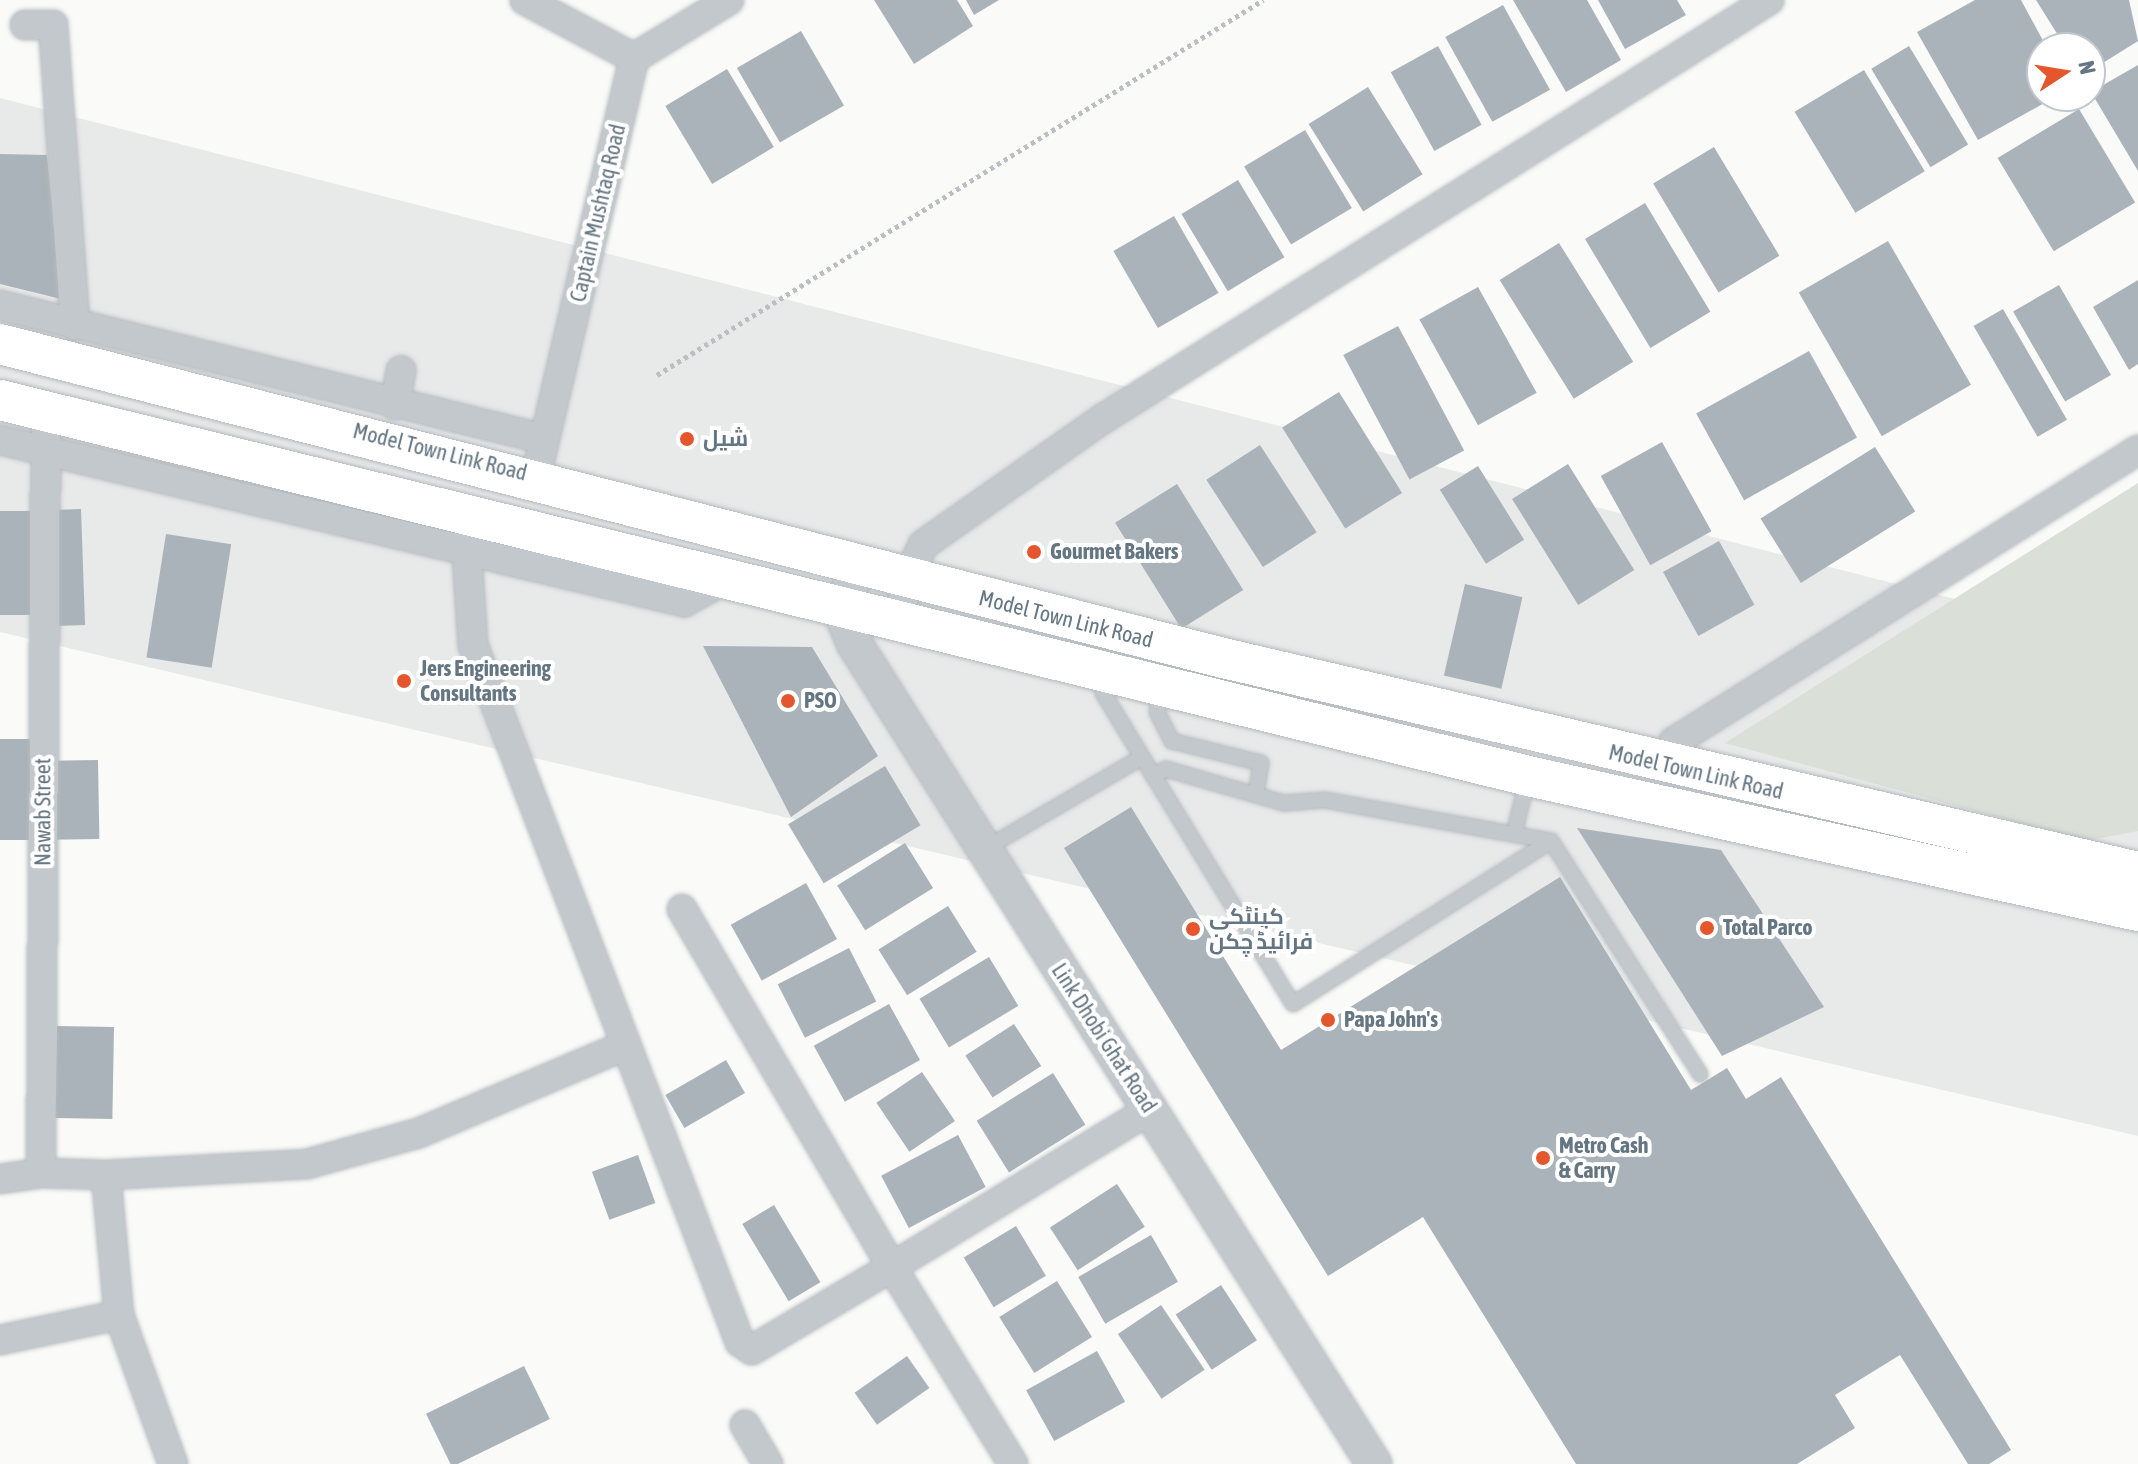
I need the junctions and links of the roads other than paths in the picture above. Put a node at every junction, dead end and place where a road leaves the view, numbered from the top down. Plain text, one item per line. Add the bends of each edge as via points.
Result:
1 (525, 0) edge
2 (729, 0) edge
3 (1769, 0) edge
4 (25, 25) dead end
5 (634, 58) junction
6 (0, 305) edge
7 (75, 325) junction
8 (0, 344) edge
9 (401, 371) dead end
10 (0, 400) edge
11 (395, 405) junction
12 (46, 411) junction
13 (0, 440) edge
14 (2138, 450) edge
15 (46, 451) junction
16 (540, 458) junction
17 (471, 536) junction
18 (855, 563) junction
19 (906, 579) junction
20 (845, 608) junction
21 (900, 624) junction
22 (1107, 674) junction
23 (1161, 687) junction
24 (1142, 757) junction
25 (1668, 767) junction
26 (1153, 776) junction
27 (1528, 776) junction
28 (1256, 795) junction
29 (1514, 834) junction
30 (1551, 841) junction
31 (983, 850) junction
32 (2138, 872) edge
33 (682, 909) dead end
34 (2138, 911) edge
35 (626, 1045) junction
36 (1700, 1074) dead end
37 (1149, 1110) junction
38 (41, 1173) junction
39 (106, 1175) junction
40 (0, 1179) edge
41 (892, 1267) junction
42 (119, 1315) junction
43 (0, 1340) edge
44 (745, 1425) dead end
45 (764, 1463) edge
46 (173, 1464) edge
47 (1013, 1464) edge
48 (1374, 1464) edge

1 - 5 street
2 - 5 street
3 - 19 street via 1101,420 923,545
4 - 7 street via 53,25
5 - 16 street, Captain Mushtaq Road
6 - 7 street
7 - 11 street
8 - 16 main road, Model Town Link Road
9 - 11 street
10 - 12 main road, Model Town Link Road
11 - 16 street
12 - 15 street, Nawab Street
12 - 17 main road, Model Town Link Road
13 - 15 street
14 - 25 street via 1674,742
15 - 17 street
15 - 38 street, Nawab Street
16 - 18 main road, Model Town Link Road
17 - 20 main road, Model Town Link Road
17 - 35 street via 473,645
18 - 19 main road, Model Town Link Road
18 - 20 street
19 - 21 street
19 - 25 main road, Model Town Link Road
20 - 21 main road, Model Town Link Road
20 - 31 street, Link Dhobi Ghat Road via 854,643
21 - 22 main road, Model Town Link Road
22 - 23 main road, Model Town Link Road
22 - 24 lane via 1103,693
23 - 27 main road, Model Town Link Road
23 - 28 lane via 1157,712 1172,741 1261,763
24 - 26 lane
24 - 31 lane
25 - 32 main road, Model Town Link Road
26 - 28 lane via 1166,769
26 - 30 lane via 1293,1004
27 - 29 lane
27 - 34 main road, Model Town Link Road
28 - 29 lane via 1284,803 1325,800
29 - 30 lane
30 - 36 lane
31 - 37 street, Link Dhobi Ghat Road
33 - 41 street
35 - 39 street via 419,1133 307,1164
35 - 41 street via 740,1342 752,1350
37 - 41 street
37 - 48 street, Link Dhobi Ghat Road
38 - 39 street
38 - 40 street
39 - 42 street
41 - 47 street
42 - 43 street
42 - 46 street
44 - 45 street

